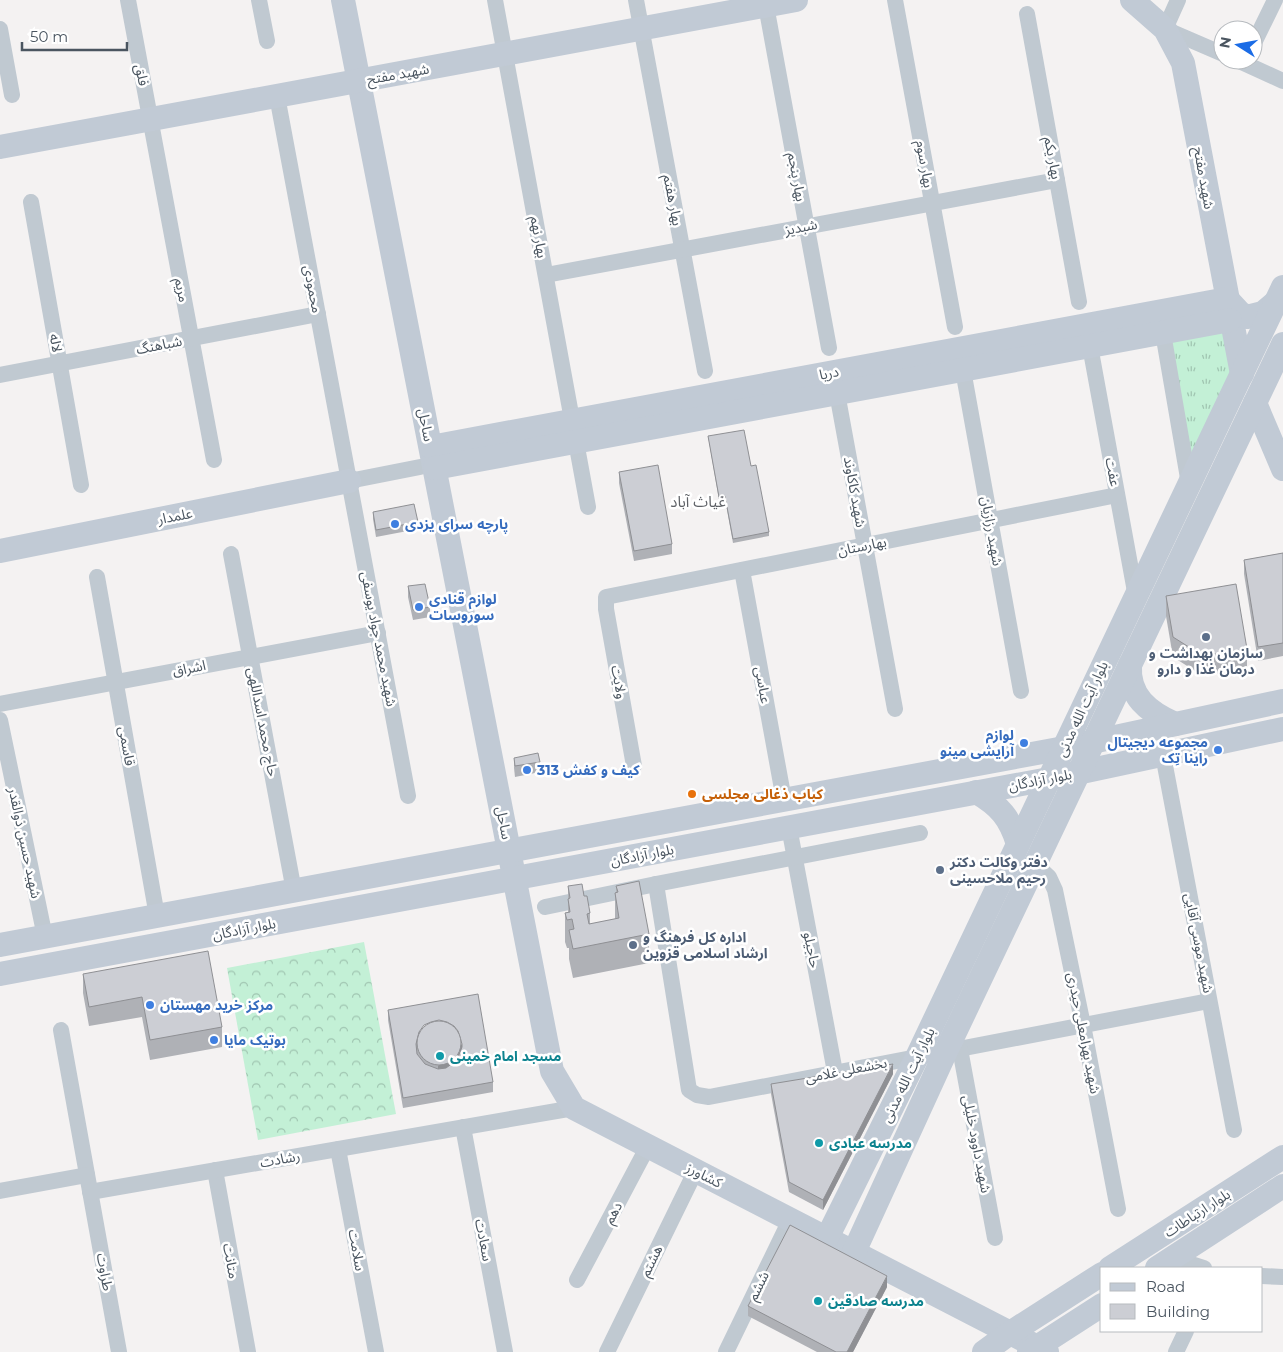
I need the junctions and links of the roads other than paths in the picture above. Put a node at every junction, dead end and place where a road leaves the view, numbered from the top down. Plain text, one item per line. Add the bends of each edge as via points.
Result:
1 (128, 0) edge
2 (259, 0) edge
3 (343, 0) edge
4 (495, 0) edge
5 (636, 0) edge
6 (796, 0) edge
7 (895, 0) edge
8 (1132, 0) edge
9 (1178, 0) edge
10 (1274, 0) edge
11 (765, 3) edge
12 (1027, 14) dead end
13 (1263, 24) edge
14 (1165, 28) junction
15 (0, 29) edge
16 (641, 29) junction
17 (267, 41) dead end
18 (1213, 50) edge
19 (505, 54) junction
20 (1261, 70) edge
21 (1283, 80) edge
22 (359, 81) junction
23 (12, 95) dead end
24 (277, 96) junction
25 (150, 120) junction
26 (0, 147) edge
27 (1057, 180) junction
28 (30, 202) dead end
29 (932, 203) junction
30 (806, 226) junction
31 (682, 249) junction
32 (546, 275) junction
33 (1281, 293) edge
34 (1079, 302) dead end
35 (1229, 310) junction
36 (318, 314) junction
37 (1163, 332) junction
38 (191, 338) junction
39 (1283, 344) edge
40 (1090, 346) junction
41 (829, 348) dead end
42 (959, 349) junction
43 (59, 364) junction
44 (705, 371) dead end
45 (1242, 374) junction
46 (0, 375) edge
47 (837, 393) junction
48 (1255, 403) junction
49 (711, 406) junction
50 (574, 431) junction
51 (214, 460) dead end
52 (428, 461) junction
53 (1283, 469) edge
54 (349, 481) junction
55 (1189, 484) junction
56 (81, 485) dead end
57 (1117, 496) junction
58 (588, 507) dead end
59 (990, 521) junction
60 (865, 546) junction
61 (0, 551) edge
62 (231, 554) dead end
63 (742, 570) junction
64 (97, 577) dead end
65 (606, 597) joint
66 (1136, 597) junction
67 (378, 633) junction
68 (251, 657) junction
69 (1130, 665) junction
70 (116, 682) junction
71 (1021, 691) dead end
72 (1283, 701) edge
73 (0, 704) edge
74 (895, 709) dead end
75 (0, 720) edge
76 (1174, 724) junction
77 (1283, 729) edge
78 (1094, 742) junction
79 (1064, 748) junction
80 (1163, 755) junction
81 (634, 766) dead end
82 (1079, 773) junction
83 (1049, 779) junction
84 (976, 792) junction
85 (408, 796) dead end
86 (784, 800) junction
87 (789, 827) junction
88 (920, 834) dead end
89 (1018, 844) junction
90 (510, 851) junction
91 (795, 857) junction
92 (1035, 864) junction
93 (515, 878) junction
94 (656, 884) junction
95 (294, 891) junction
96 (544, 907) dead end
97 (157, 916) junction
98 (45, 937) junction
99 (0, 945) edge
100 (0, 974) edge
101 (1210, 1001) junction
102 (1083, 1025) junction
103 (61, 1030) dead end
104 (953, 1050) junction
105 (917, 1057) junction
106 (835, 1072) junction
107 (574, 1108) junction
108 (463, 1127) junction
109 (1234, 1130) dead end
110 (648, 1146) junction
111 (338, 1149) junction
112 (1283, 1157) edge
113 (215, 1170) junction
114 (696, 1170) junction
115 (87, 1175) junction
116 (1283, 1186) edge
117 (0, 1191) edge
118 (90, 1192) junction
119 (1118, 1209) dead end
120 (790, 1220) junction
121 (827, 1238) junction
122 (995, 1238) dead end
123 (854, 1252) junction
124 (1165, 1263) edge
125 (1112, 1267) edge
126 (1196, 1267) edge
127 (1100, 1275) edge
128 (1263, 1276) edge
129 (1283, 1277) edge
130 (577, 1280) dead end
131 (1100, 1306) edge
132 (1186, 1332) edge
133 (1010, 1333) junction
134 (1038, 1350) edge
135 (119, 1352) edge
136 (248, 1352) edge
137 (376, 1352) edge
138 (505, 1352) edge
139 (607, 1352) edge
140 (726, 1352) edge
141 (984, 1352) edge
142 (1176, 1352) edge

1 - 25 street, فلق
2 - 17 street
3 - 22 street, ساحل
4 - 19 street, بهار نهم
5 - 16 street, بهار هفتم
6 - 11 street, شهید مفتح
7 - 29 street, بهار سوم
8 - 14 street, شهید مفتح
9 - 14 street
10 - 13 street
11 - 16 street, شهید مفتح
11 - 30 street, بهار پنجم
12 - 27 street, بهار یکم
14 - 18 street
14 - 35 street, شهید مفتح via 1183,63
15 - 23 street
16 - 19 street, شهید مفتح
16 - 31 street, بهار هفتم
19 - 22 street, شهید مفتح
19 - 32 street, بهار نهم
20 - 21 street
22 - 24 street, شهید مفتح
22 - 52 street, ساحل
24 - 25 street, شهید مفتح
24 - 36 street, محمودی
25 - 26 street, شهید مفتح
25 - 38 street, مریم
27 - 29 street, شبدیز
27 - 34 street, بهار یکم
28 - 43 street, لاله
29 - 30 street, شبدیز
29 - 42 street, بهار سوم
30 - 31 street, شبدیز
30 - 41 street, بهار پنجم
31 - 32 street, شبدیز
31 - 44 street, بهار هفتم
32 - 50 street, بهار نهم
33 - 35 street via 1263,313 1248,317
33 - 45 street, بلوار آیت الله مدنی
35 - 37 street, دریا
35 - 42 street, دریا
35 - 45 street, شهید مفتح
36 - 38 street, شباهنگ
36 - 54 street, محمودی
37 - 40 street, دریا
37 - 55 street
38 - 43 street, شباهنگ
38 - 51 street, مریم
39 - 48 street, بلوار آیت الله مدنی
40 - 42 street, دریا
40 - 57 street, عفت
42 - 47 street, دریا
42 - 49 street, دریا
42 - 59 street, شهید رزازیان
43 - 46 street, شباهنگ
43 - 56 street, لاله
45 - 55 street, بلوار آیت الله مدنی
47 - 49 street, دریا
47 - 60 street, شهید کاکاوند
48 - 53 street
48 - 69 street, بلوار آیت الله مدنی
49 - 50 street, دریا
50 - 52 street, دریا
50 - 58 street, بهار نهم
52 - 54 street
52 - 90 street, ساحل
54 - 61 street, علمدار
54 - 67 street, شهید محمد جواد یوسفی
55 - 66 street, بلوار آیت الله مدنی
57 - 59 street, بهارستان
57 - 66 street, عفت
59 - 60 street, بهارستان
59 - 71 street, شهید رزازیان
60 - 63 street, بهارستان
60 - 74 street, شهید کاکاوند
62 - 68 street, حاج محمد اسداللهی
63 - 65 street, بهارستان
63 - 86 street, عباسی
64 - 70 street, قاسمی
65 - 81 street, ولایت
66 - 79 street, بلوار آیت الله مدنی
67 - 68 street, اشراق
67 - 85 street, شهید محمد جواد یوسفی
68 - 70 street, اشراق
68 - 95 street, حاج محمد اسداللهی
69 - 76 street via 1129,677 1141,701 1150,711
69 - 78 street, بلوار آیت الله مدنی
70 - 73 street, اشراق
70 - 97 street, قاسمی
72 - 76 street, بلوار آزادگان
75 - 98 street, شهید حسین ذوالقدر
76 - 78 street, بلوار آزادگان
77 - 80 street, بلوار آزادگان
78 - 79 street, بلوار آزادگان
78 - 82 street, بلوار آیت الله مدنی
79 - 83 street, بلوار آیت الله مدنی
79 - 86 street, بلوار آزادگان
80 - 82 street, بلوار آزادگان
80 - 101 street, شهید موسی آقایی
82 - 83 street, بلوار آزادگان
82 - 92 street, بلوار آیت الله مدنی
83 - 84 street, بلوار آزادگان
83 - 89 street, بلوار آیت الله مدنی
84 - 87 street, بلوار آزادگان
84 - 89 street via 1004,813
86 - 90 street, بلوار آزادگان
87 - 91 street, حاجیلو
87 - 93 street, بلوار آزادگان
88 - 91 street
89 - 105 street, بلوار آیت الله مدنی
90 - 93 street, ساحل
90 - 95 street, بلوار آزادگان
91 - 94 street
91 - 106 street, حاجیلو
92 - 102 street, شهید بهرامعلی حیدری via 1053,881
92 - 104 street, بلوار آیت الله مدنی
93 - 100 street, بلوار آزادگان
93 - 107 street via 552,1071
94 - 96 street
94 - 106 street, بخشعلی غلامی via 689,1090 709,1096
95 - 97 street, بلوار آزادگان
97 - 98 street, بلوار آزادگان
98 - 99 street, بلوار آزادگان
101 - 102 street, بخشعلی غلامی
101 - 109 street, شهید موسی آقایی
102 - 104 street, بخشعلی غلامی
102 - 119 street, شهید بهرامعلی حیدری
103 - 115 street
104 - 105 street, بخشعلی غلامی
104 - 122 street, شهید داوود خلیلی
104 - 123 street, بلوار آیت الله مدنی
105 - 106 street, بخشعلی غلامی
105 - 121 street, بلوار آیت الله مدنی
107 - 108 street, رشادت
107 - 110 street, کشاورز
108 - 111 street, رشادت
108 - 138 street, سعادت
110 - 114 street, کشاورز
110 - 130 street, دهم
111 - 113 street, رشادت
111 - 137 street, سلامت
112 - 125 street, بلوار ارتباطات
113 - 118 street, رشادت
113 - 136 street, متانت
114 - 120 street, کشاورز
114 - 139 street, هشتم
115 - 117 street
115 - 118 street
116 - 124 street, بلوار ارتباطات
118 - 135 street, طراوت
120 - 121 street, کشاورز
120 - 140 street, ششم
121 - 123 street, کشاورز
123 - 133 street, کشاورز
124 - 126 street
127 - 133 street
128 - 129 street
131 - 134 street
132 - 142 street
133 - 134 street, کشاورز
133 - 141 street

